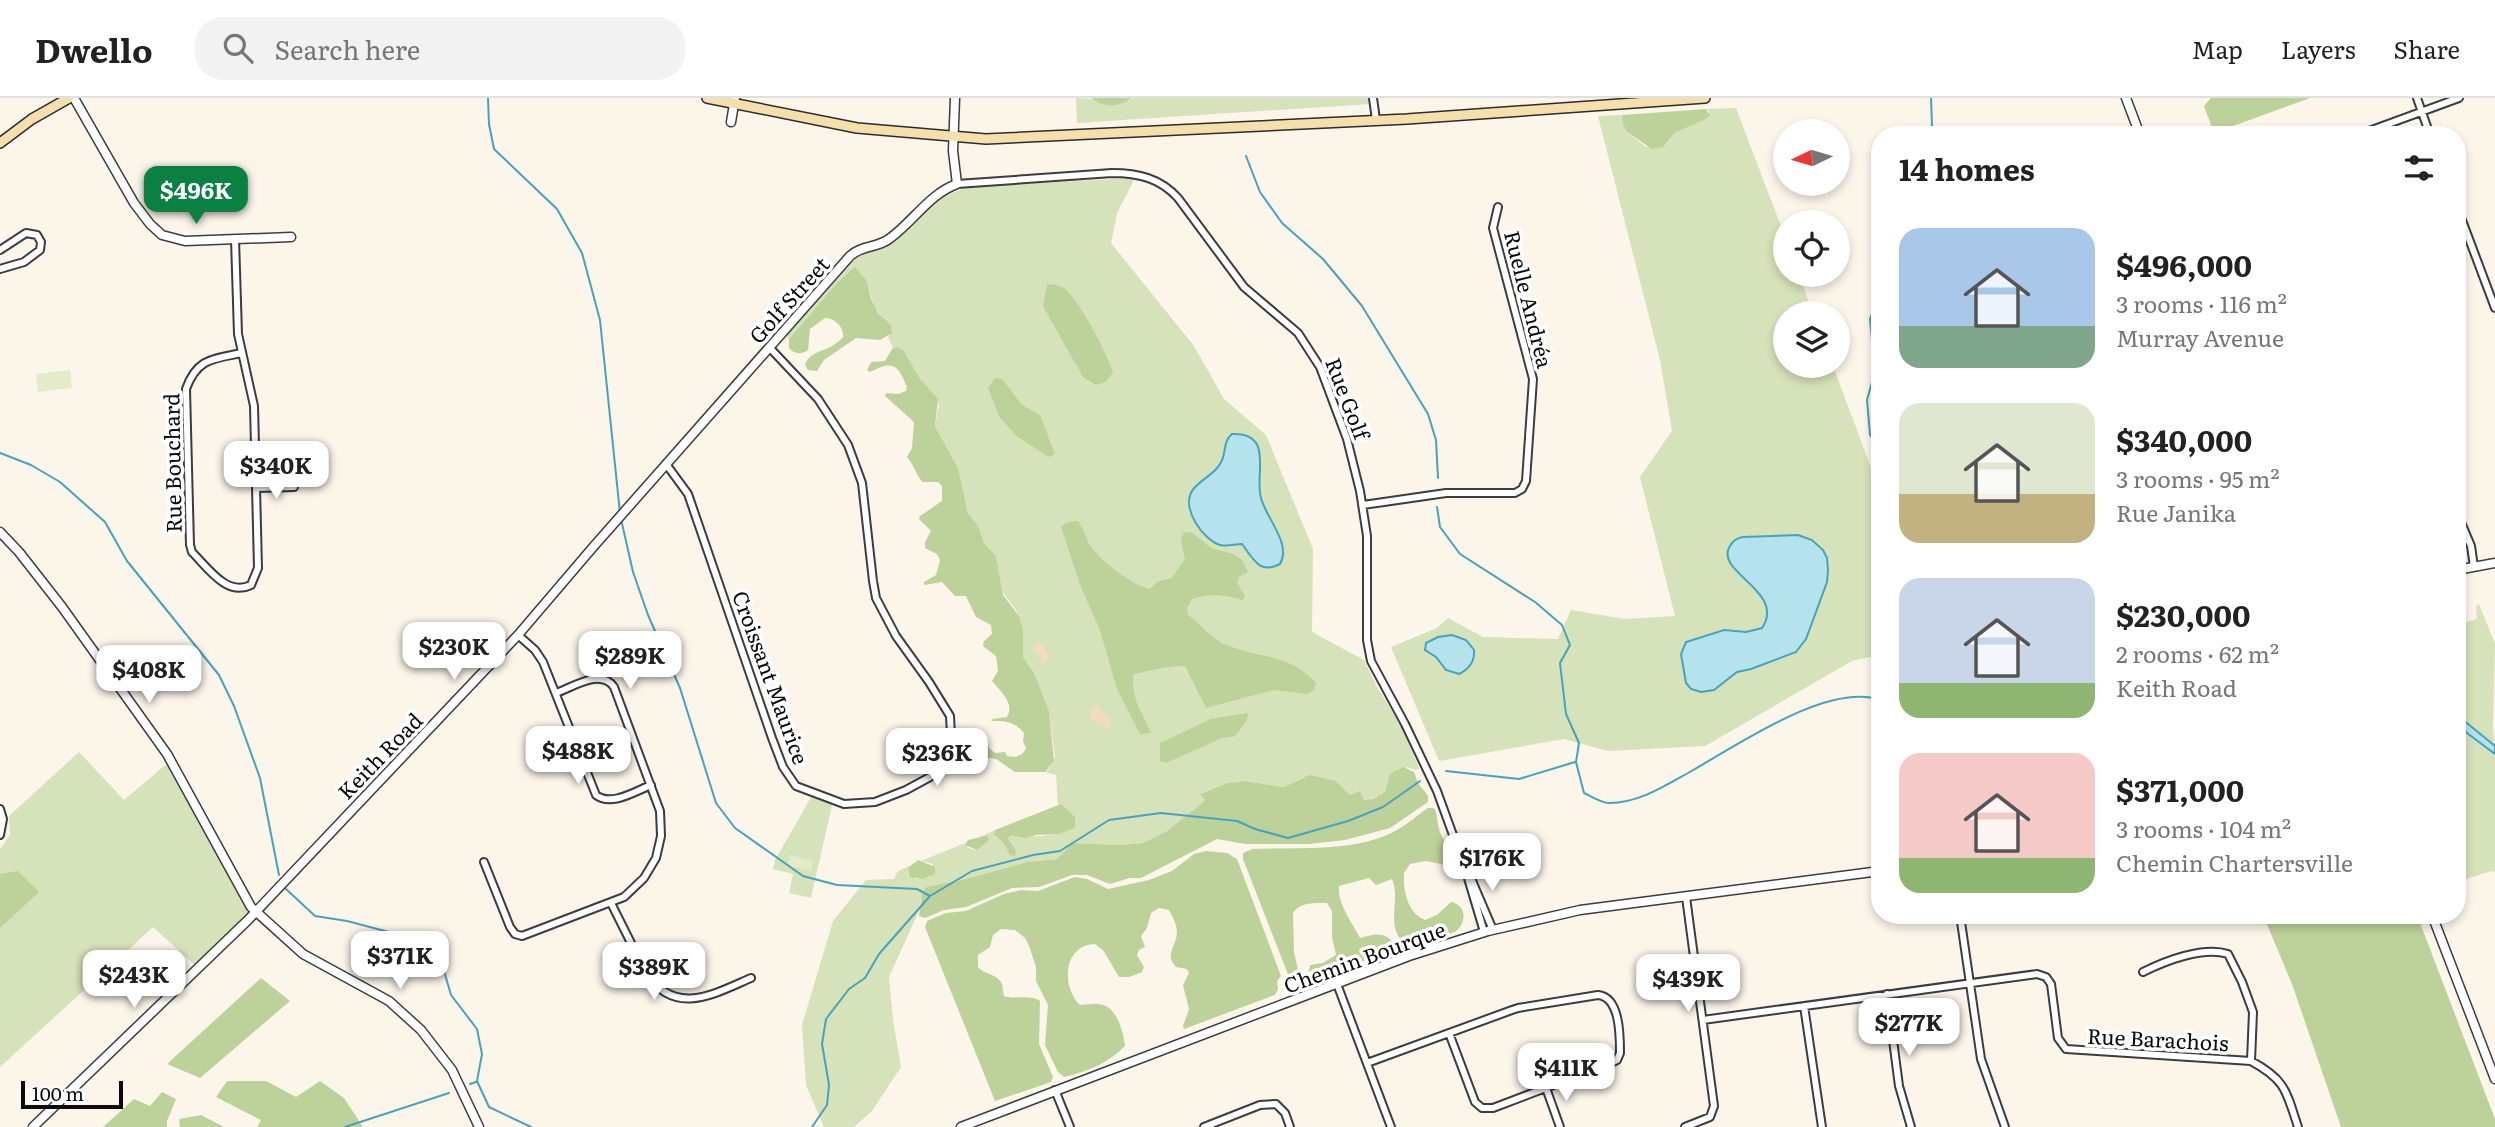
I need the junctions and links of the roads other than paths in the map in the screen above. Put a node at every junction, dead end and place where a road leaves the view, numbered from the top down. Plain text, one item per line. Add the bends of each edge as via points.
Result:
1 (69, 98) edge
2 (74, 98) edge
3 (707, 98) edge
4 (745, 98) edge
5 (955, 98) edge
6 (1373, 98) edge
7 (1705, 98) edge
8 (2126, 98) edge
9 (2417, 98) edge
10 (2459, 98) edge
11 (719, 99) edge
12 (1644, 100) edge
13 (735, 101) edge
14 (753, 107) junction
15 (2422, 112) junction
16 (1376, 120) junction
17 (731, 122) dead end
18 (2137, 126) edge
19 (2383, 126) edge
20 (2427, 126) edge
21 (953, 138) junction
22 (0, 143) edge
23 (957, 184) junction
24 (1498, 207) dead end
25 (2466, 231) edge
26 (291, 237) dead end
27 (235, 239) junction
28 (0, 250) edge
29 (0, 269) edge
30 (2495, 309) edge
31 (769, 347) junction
32 (242, 354) junction
33 (666, 464) junction
34 (294, 487) dead end
35 (257, 488) junction
36 (1363, 505) junction
37 (0, 532) edge
38 (2466, 533) edge
39 (2495, 563) edge
40 (2474, 567) junction
41 (2466, 568) edge
42 (519, 635) junction
43 (556, 693) junction
44 (651, 786) junction
45 (0, 809) edge
46 (0, 835) edge
47 (485, 862) dead end
48 (1871, 871) edge
49 (1686, 897) junction
50 (611, 903) junction
51 (255, 912) junction
52 (1961, 924) edge
53 (2435, 924) edge
54 (1488, 931) junction
55 (2143, 972) dead end
56 (751, 978) dead end
57 (1970, 983) junction
58 (1337, 984) junction
59 (1887, 995) junction
60 (1804, 1006) junction
61 (1703, 1020) junction
62 (1449, 1033) junction
63 (2251, 1061) junction
64 (1367, 1063) junction
65 (2495, 1079) edge
66 (1546, 1088) junction
67 (1055, 1090) junction
68 (33, 1127) edge
69 (479, 1127) edge
70 (961, 1127) edge
71 (1070, 1127) edge
72 (1204, 1127) edge
73 (1290, 1127) edge
74 (1391, 1127) edge
75 (1560, 1127) edge
76 (1685, 1127) edge
77 (1822, 1127) edge
78 (1910, 1127) edge
79 (2005, 1127) edge
80 (2298, 1127) edge

1 - 22 main road
2 - 27 street via 150,225 172,239
3 - 11 main road
4 - 14 main road
5 - 21 street
6 - 16 street
7 - 12 main road
8 - 18 street
9 - 15 street
10 - 15 street
11 - 13 main road
12 - 16 main road
13 - 14 main road
13 - 17 street
14 - 21 main road via 857,128
15 - 19 street
15 - 20 street
16 - 21 main road
21 - 23 street
23 - 31 street, Golf Street via 934,197 886,241 853,253
23 - 36 street, Rue Golf via 1119,173 1147,177 1168,188 1244,287 1293,328 1313,354 1342,423
24 - 36 street, Ruelle Andréa via 1493,228 1533,379 1526,481 1515,493 1446,493
25 - 30 street
26 - 27 street
27 - 32 street, Rue Bouchard
28 - 29 street via 26,233 37,235 41,242 38,253
31 - 33 street, Golf Street
31 - 33 street, Croissant Maurice via 818,399 848,445 862,483 877,598 896,636 950,716 951,735 944,758 930,777 875,802 844,804 796,786 767,726 688,494
32 - 35 street, Rue Bouchard via 254,406
32 - 35 street, Rue Bouchard via 201,364 186,389 190,545 227,586 237,590 251,585 258,568
33 - 42 street, Keith Road
34 - 35 street
36 - 54 street, Rue Golf via 1371,661 1437,791
37 - 51 street via 62,607 167,754
38 - 40 street
39 - 40 street
40 - 41 street
42 - 43 street via 540,656
42 - 51 street, Keith Road
43 - 44 street via 596,795 609,800
43 - 44 street via 595,678 609,680
44 - 50 street via 661,819 658,852 640,883
45 - 46 street
47 - 50 street via 510,927 519,936
48 - 49 street, Chemin Bourque
49 - 54 street, Chemin Bourque via 1580,910
49 - 61 street
50 - 56 street via 646,973 665,993 695,999
51 - 68 street, Keith Road
51 - 69 street via 303,954 389,1001 421,1030 452,1070
52 - 57 street
53 - 65 street
54 - 58 street, Chemin Bourque
55 - 63 street via 2170,959 2228,954 2253,1012
57 - 59 street, Rue Barachois
57 - 63 street, Rue Barachois via 2034,974 2046,977 2052,988 2059,1040 2069,1050
57 - 79 street via 1980,1059
58 - 64 street
58 - 67 street, Chemin Bourque
59 - 60 street, Rue Barachois
59 - 78 street via 1899,1086
60 - 61 street, Rue Barachois
60 - 77 street
61 - 76 street via 1714,1108 1710,1117
62 - 64 street
62 - 66 street via 1480,1107 1493,1108
62 - 66 street via 1524,1007 1607,997 1614,1006 1619,1058
63 - 80 street, Rue Barachois via 2273,1073 2284,1087
64 - 74 street
66 - 75 street
67 - 70 street, Chemin Bourque
67 - 71 street
72 - 73 street via 1260,1105 1276,1104

